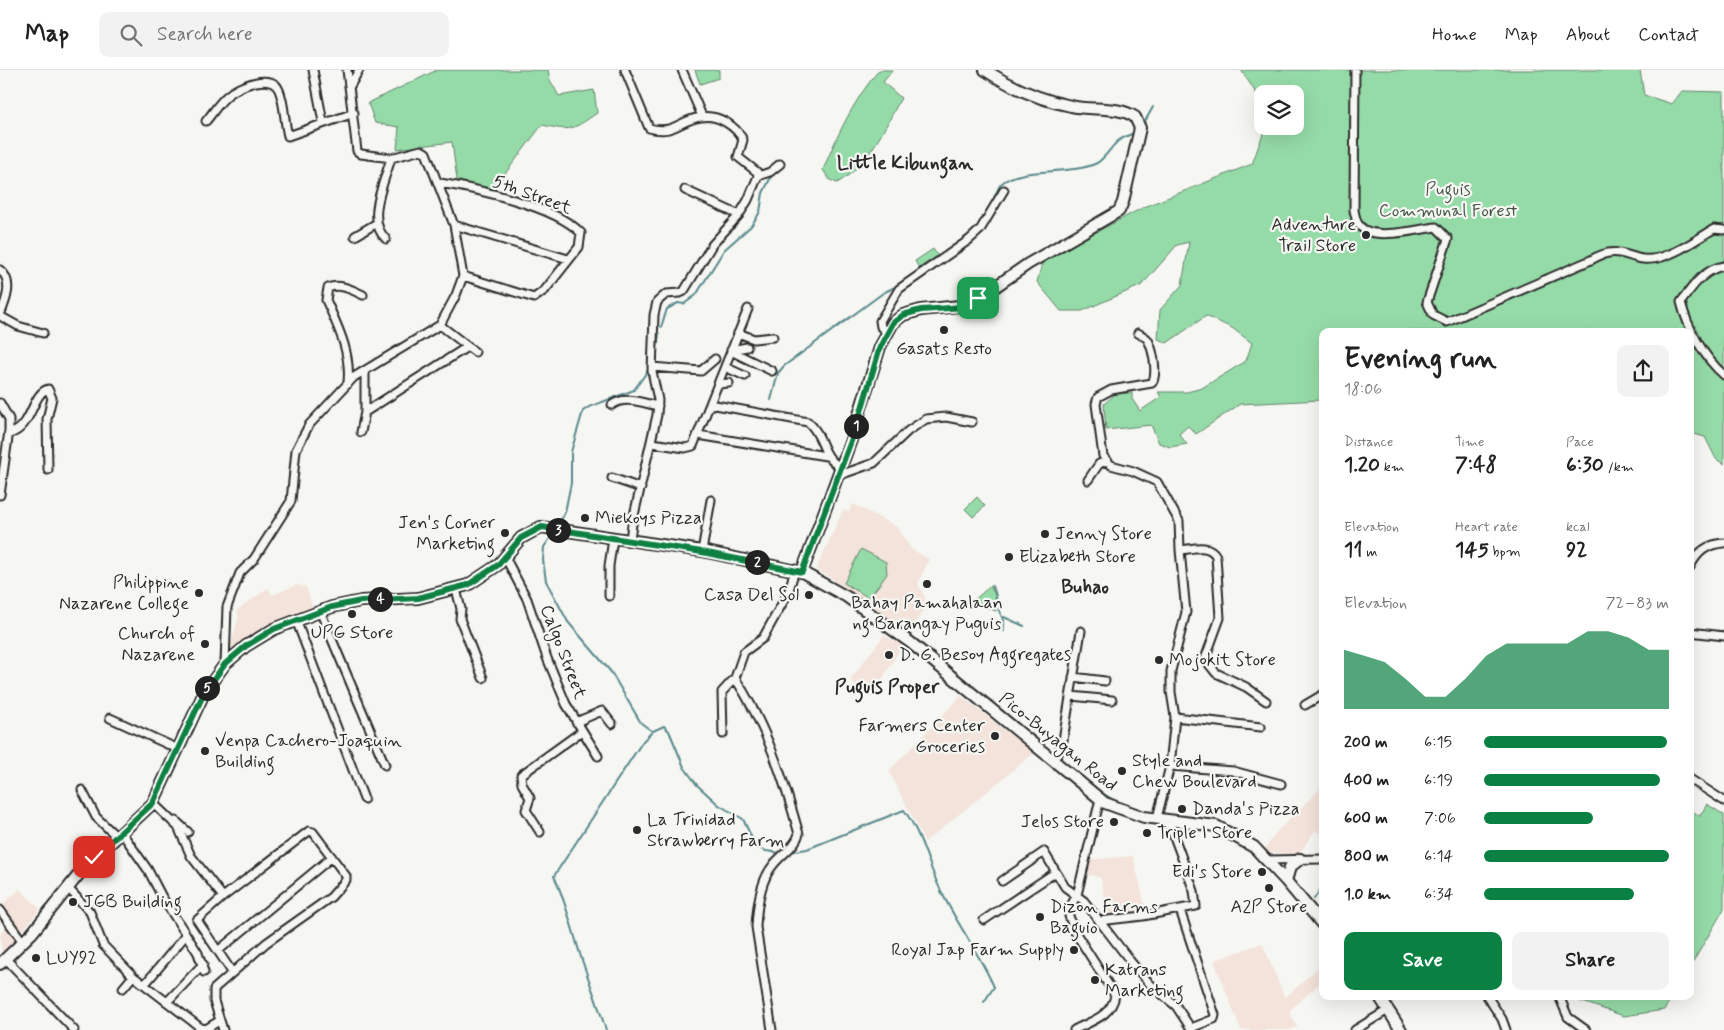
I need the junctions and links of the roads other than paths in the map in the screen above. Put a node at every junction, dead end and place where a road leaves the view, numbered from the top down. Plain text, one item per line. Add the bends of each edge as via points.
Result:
1 (313, 70) edge
2 (347, 70) edge
3 (359, 70) edge
4 (625, 70) edge
5 (682, 70) edge
6 (985, 70) edge
7 (1355, 70) edge
8 (350, 86) junction
9 (354, 113) junction
10 (702, 116) junction
11 (206, 121) dead end
12 (323, 122) junction
13 (391, 158) junction
14 (780, 164) dead end
15 (758, 176) junction
16 (440, 184) junction
17 (685, 190) dead end
18 (1004, 190) dead end
19 (739, 215) junction
20 (377, 223) junction
21 (454, 225) junction
22 (1724, 230) edge
23 (355, 236) dead end
24 (386, 239) dead end
25 (568, 259) junction
26 (1724, 266) edge
27 (0, 270) edge
28 (463, 276) junction
29 (363, 295) dead end
30 (748, 309) dead end
31 (0, 315) edge
32 (440, 324) junction
33 (1691, 328) edge
34 (887, 332) junction
35 (43, 333) dead end
36 (738, 333) junction
37 (1138, 333) dead end
38 (1694, 334) edge
39 (774, 337) dead end
40 (467, 347) junction
41 (747, 347) dead end
42 (731, 350) junction
43 (475, 352) dead end
44 (715, 359) dead end
45 (652, 367) junction
46 (725, 367) junction
47 (365, 371) junction
48 (772, 371) dead end
49 (1724, 375) edge
50 (745, 376) dead end
51 (348, 382) junction
52 (729, 383) dead end
53 (718, 384) junction
54 (0, 403) edge
55 (710, 404) junction
56 (612, 405) dead end
57 (658, 406) junction
58 (365, 412) junction
59 (972, 422) dead end
60 (361, 432) dead end
61 (9, 434) junction
62 (698, 435) junction
63 (652, 443) junction
64 (826, 456) junction
65 (1106, 461) junction
66 (48, 470) dead end
67 (838, 471) junction
68 (612, 478) dead end
69 (1088, 480) dead end
70 (641, 488) junction
71 (0, 495) edge
72 (711, 500) dead end
73 (613, 539) junction
74 (630, 540) junction
75 (1724, 543) edge
76 (1180, 550) junction
77 (702, 552) junction
78 (505, 557) junction
79 (1694, 561) edge
80 (799, 571) junction
81 (456, 589) junction
82 (609, 596) dead end
83 (320, 611) junction
84 (296, 620) junction
85 (1081, 631) dead end
86 (1694, 632) edge
87 (1724, 636) edge
88 (225, 664) junction
89 (1073, 677) junction
90 (484, 678) dead end
91 (735, 678) junction
92 (1105, 681) dead end
93 (1070, 696) junction
94 (1319, 697) edge
95 (1112, 700) dead end
96 (1266, 701) dead end
97 (1305, 705) dead end
98 (1175, 717) junction
99 (110, 718) dead end
100 (576, 722) junction
101 (612, 724) dead end
102 (1261, 727) dead end
103 (582, 731) junction
104 (723, 734) dead end
105 (178, 749) junction
106 (598, 756) dead end
107 (1055, 757) junction
108 (385, 765) dead end
109 (1170, 766) junction
110 (1694, 782) edge
111 (1281, 784) dead end
112 (82, 790) dead end
113 (1100, 799) junction
114 (364, 800) dead end
115 (1724, 800) edge
116 (153, 803) junction
117 (165, 815) junction
118 (1163, 819) junction
119 (188, 832) dead end
120 (540, 832) dead end
121 (120, 835) junction
122 (332, 856) junction
123 (1300, 859) junction
124 (1319, 859) edge
125 (1268, 860) junction
126 (1056, 872) junction
127 (1002, 881) dead end
128 (1286, 881) junction
129 (68, 888) junction
130 (1077, 894) junction
131 (223, 896) junction
132 (0, 910) edge
133 (1180, 910) junction
134 (984, 920) dead end
135 (1319, 920) edge
136 (1099, 921) junction
137 (186, 935) junction
138 (23, 942) junction
139 (219, 950) junction
140 (3, 962) edge
141 (232, 972) junction
142 (133, 976) junction
143 (145, 984) junction
144 (123, 988) dead end
145 (1382, 1000) edge
146 (1490, 1000) edge
147 (1561, 1000) edge
148 (168, 1001) junction
149 (1388, 1010) junction
150 (219, 1021) junction
151 (1192, 1029) edge
152 (74, 1030) edge
153 (223, 1030) edge
154 (772, 1030) edge
155 (1074, 1030) edge
156 (1356, 1030) edge
157 (1401, 1030) edge
158 (1506, 1030) edge
159 (1586, 1030) edge

1 - 12 street
2 - 8 street
3 - 8 street
4 - 10 street via 649,128 662,131
5 - 10 street
6 - 34 main road via 1059,103 1117,110 1135,117 1140,128 1122,205 1119,211 1028,264 968,305 903,315
7 - 22 street via 1354,210 1358,225 1366,231 1389,234 1436,227 1448,239 1427,302 1433,315 1447,322 1604,252 1658,258 1714,229
8 - 9 street
9 - 12 street
9 - 13 street via 358,151
10 - 15 street via 733,127 743,140 738,158
11 - 12 street via 228,95 246,84 273,82 279,89 288,136
13 - 16 street via 421,150 426,153
13 - 20 street via 377,206
14 - 15 street
15 - 19 street
16 - 21 street
16 - 25 street, 5th Street via 464,187 522,204 574,226 581,233 581,240
17 - 19 street
18 - 34 street via 980,230 899,289 880,321
19 - 45 street via 712,245 684,291 666,294 657,302
20 - 23 street
20 - 24 street
21 - 25 street
21 - 28 street
25 - 28 street via 545,290 534,298
26 - 33 street via 1715,268 1696,282 1680,302
27 - 31 street via 8,281 8,292
28 - 32 street
29 - 51 street via 333,286 326,292 326,300 346,348 350,368
30 - 36 street
31 - 35 street via 18,326
32 - 40 street
32 - 47 street
34 - 67 main road via 872,370 857,425
36 - 39 street via 754,340
36 - 42 street
37 - 65 street via 1148,342 1155,368 1154,380 1106,391 1096,399 1101,452
38 - 49 street via 1715,367
40 - 43 street
40 - 58 street
41 - 42 street
42 - 46 street
42 - 48 street
44 - 45 street via 701,371
45 - 57 street
46 - 50 street
46 - 53 street
47 - 51 street
47 - 58 street
51 - 88 street via 309,425 296,450 292,501 258,553 240,573 228,607
52 - 53 street
53 - 55 street
54 - 61 street via 9,420
55 - 62 street
55 - 64 street via 810,424
56 - 57 street via 618,400 626,400
57 - 63 street
58 - 60 street
59 - 67 street via 946,417 926,419 874,463
61 - 66 street via 23,426 40,394 48,389 52,398 47,419
61 - 71 street
62 - 63 street via 689,448
62 - 64 street
63 - 70 street
64 - 67 street
65 - 69 street via 1098,464
65 - 76 street via 1157,482 1180,521
67 - 80 main road via 808,561
68 - 70 street
70 - 74 street
72 - 77 street
73 - 74 main road, Pico-Buyagan Road
73 - 78 main road, Pico-Buyagan Road via 542,527 521,538
73 - 82 street
74 - 77 main road, Pico-Buyagan Road
75 - 79 street via 1714,543 1702,550
76 - 96 street via 1206,548 1216,556 1221,611 1205,658 1208,665 1216,673
76 - 98 street via 1186,603 1171,671
77 - 80 main road, Pico-Buyagan Road
78 - 81 main road via 468,585
78 - 100 street, Calgo Street via 527,599 553,673
80 - 91 street via 763,638 743,652
80 - 107 main road, Pico-Buyagan Road via 847,597 911,643
81 - 83 main road via 418,598 361,601
81 - 90 street via 460,619
83 - 84 main road
83 - 108 street
84 - 88 main road via 258,638
84 - 114 street
85 - 89 street
86 - 87 street
88 - 105 main road via 204,693
89 - 92 street
89 - 93 street
91 - 104 street via 720,695
91 - 154 street via 749,699 775,759 799,834 796,842 769,872 757,912 756,927
93 - 95 street
93 - 107 street via 1063,740
94 - 97 street
98 - 102 street
98 - 109 street
99 - 105 street
100 - 101 street via 602,711
100 - 103 street, Calgo Street
103 - 106 street, Calgo Street
103 - 120 street via 521,775 530,798 526,810
105 - 116 main road
107 - 113 main road, Pico-Buyagan Road
109 - 111 street via 1233,771
109 - 118 street
110 - 115 street
112 - 121 street via 96,817
113 - 118 main road, Pico-Buyagan Road via 1132,814
113 - 130 street
116 - 117 street
116 - 121 main road
117 - 119 street via 168,813
117 - 131 street via 178,827 191,856
118 - 125 main road, Pico-Buyagan Road via 1221,827 1254,847
118 - 133 street via 1197,905
121 - 129 main road via 84,868
121 - 137 street via 148,870
122 - 131 street via 316,834 309,831
122 - 139 street
122 - 141 street via 346,876 344,882 324,902
123 - 124 street
123 - 125 street
123 - 128 main road via 1290,867
125 - 128 main road, Pico-Buyagan Road
126 - 127 street via 1042,851
126 - 130 street via 1065,887
126 - 134 street
128 - 135 main road, Pico-Buyagan Road
129 - 138 main road
129 - 142 street via 90,912 103,945
130 - 136 street
130 - 155 street via 1069,909 1070,921 1115,995 1114,1003 1107,1012
131 - 139 street via 197,920
132 - 138 street
133 - 136 street
133 - 151 street via 1215,1016
136 - 151 street via 1150,984 1176,1006
137 - 143 street
137 - 148 street via 204,968
138 - 140 main road
139 - 141 street
140 - 152 street
141 - 150 street via 213,992
142 - 143 street
142 - 144 street
143 - 148 street
145 - 149 main road
146 - 158 street
147 - 159 street via 1568,1017
148 - 150 street via 201,1028 206,1029
149 - 156 street
149 - 157 main road
150 - 153 street

